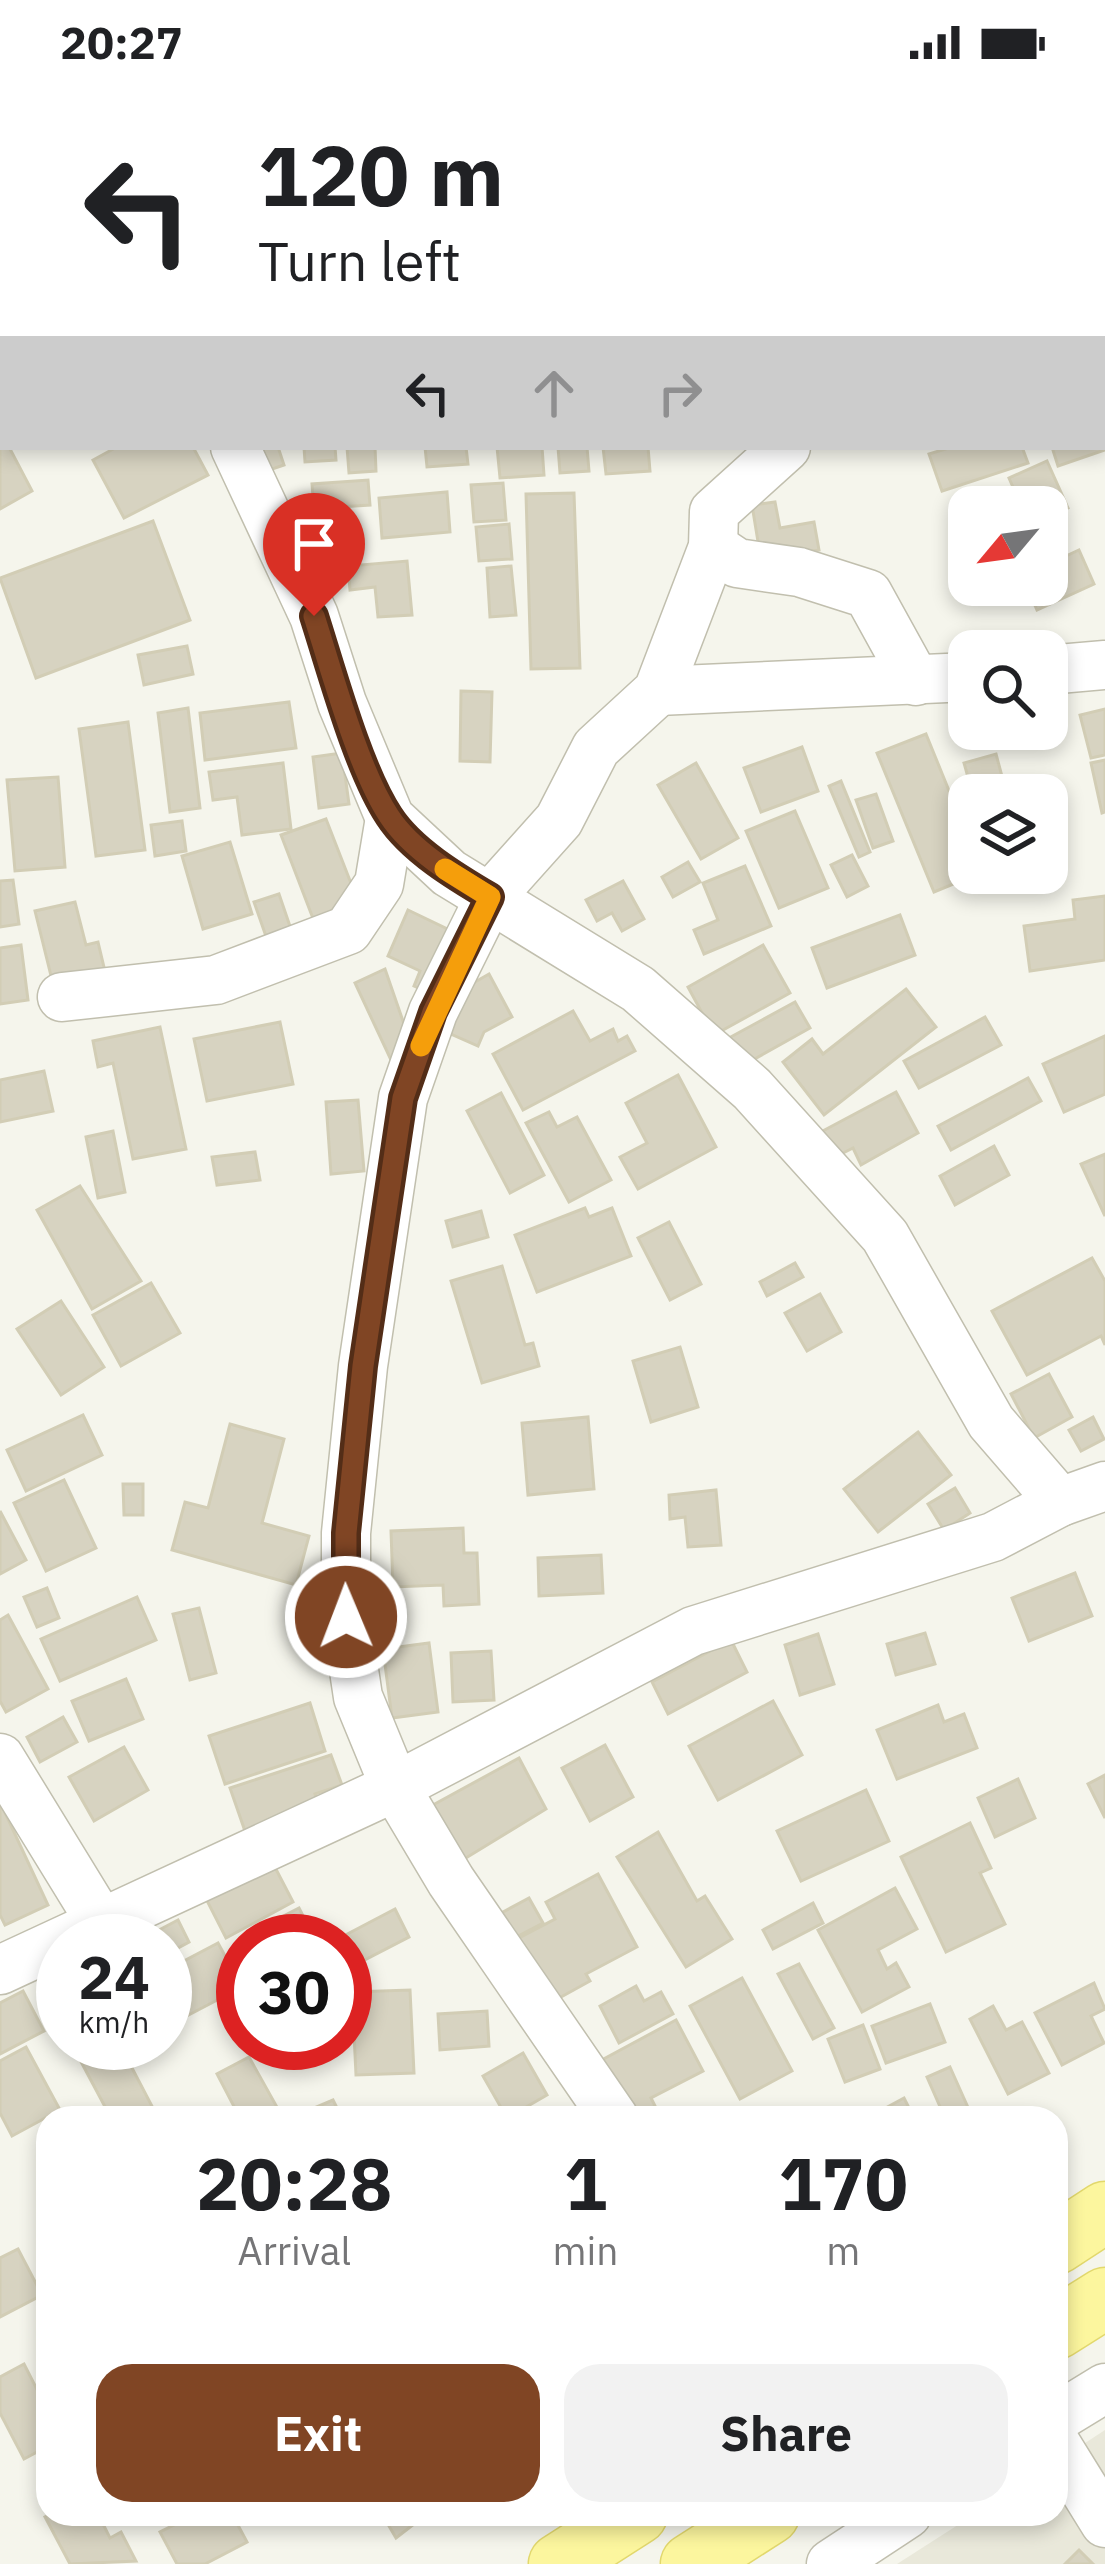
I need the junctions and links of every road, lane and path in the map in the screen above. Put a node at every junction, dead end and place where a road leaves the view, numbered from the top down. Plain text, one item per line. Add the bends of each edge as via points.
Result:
1 (236, 450) edge
2 (783, 450) edge
3 (713, 547) junction
4 (1105, 665) edge
5 (1068, 668) edge
6 (948, 679) edge
7 (916, 681) junction
8 (658, 691) junction
9 (390, 818) junction
10 (490, 897) junction
11 (62, 997) dead end
12 (1082, 1494) edge
13 (0, 1758) edge
14 (395, 1787) junction
15 (95, 1914) edge
16 (117, 1914) edge
17 (36, 1953) edge
18 (0, 1970) edge
19 (606, 2106) edge
20 (1105, 2212) edge
21 (1068, 2236) edge
22 (1104, 2299) edge
23 (1068, 2322) edge
24 (1105, 2389) edge
25 (1068, 2411) edge
26 (1068, 2463) edge
27 (1105, 2523) edge
28 (619, 2526) edge
29 (750, 2526) edge
30 (889, 2526) edge
31 (560, 2564) edge
32 (691, 2564) edge
33 (831, 2564) edge

1 - 9 street via 314,616
2 - 3 street via 714,512
3 - 7 street via 737,563 868,594
3 - 8 street
4 - 5 street
6 - 7 street
7 - 8 street
8 - 10 street via 596,748 559,820
9 - 10 street via 449,873
9 - 11 street via 379,884 348,930 215,980
10 - 12 street via 638,988 752,1089 885,1236 992,1422
10 - 14 street via 433,1012 403,1098 358,1414 346,1617 358,1697
12 - 14 street via 993,1537 693,1631
13 - 15 street
14 - 16 street
14 - 19 street
17 - 18 street
20 - 21 main road
22 - 23 main road
24 - 25 street
26 - 27 street
28 - 31 main road
29 - 32 main road
30 - 33 street

